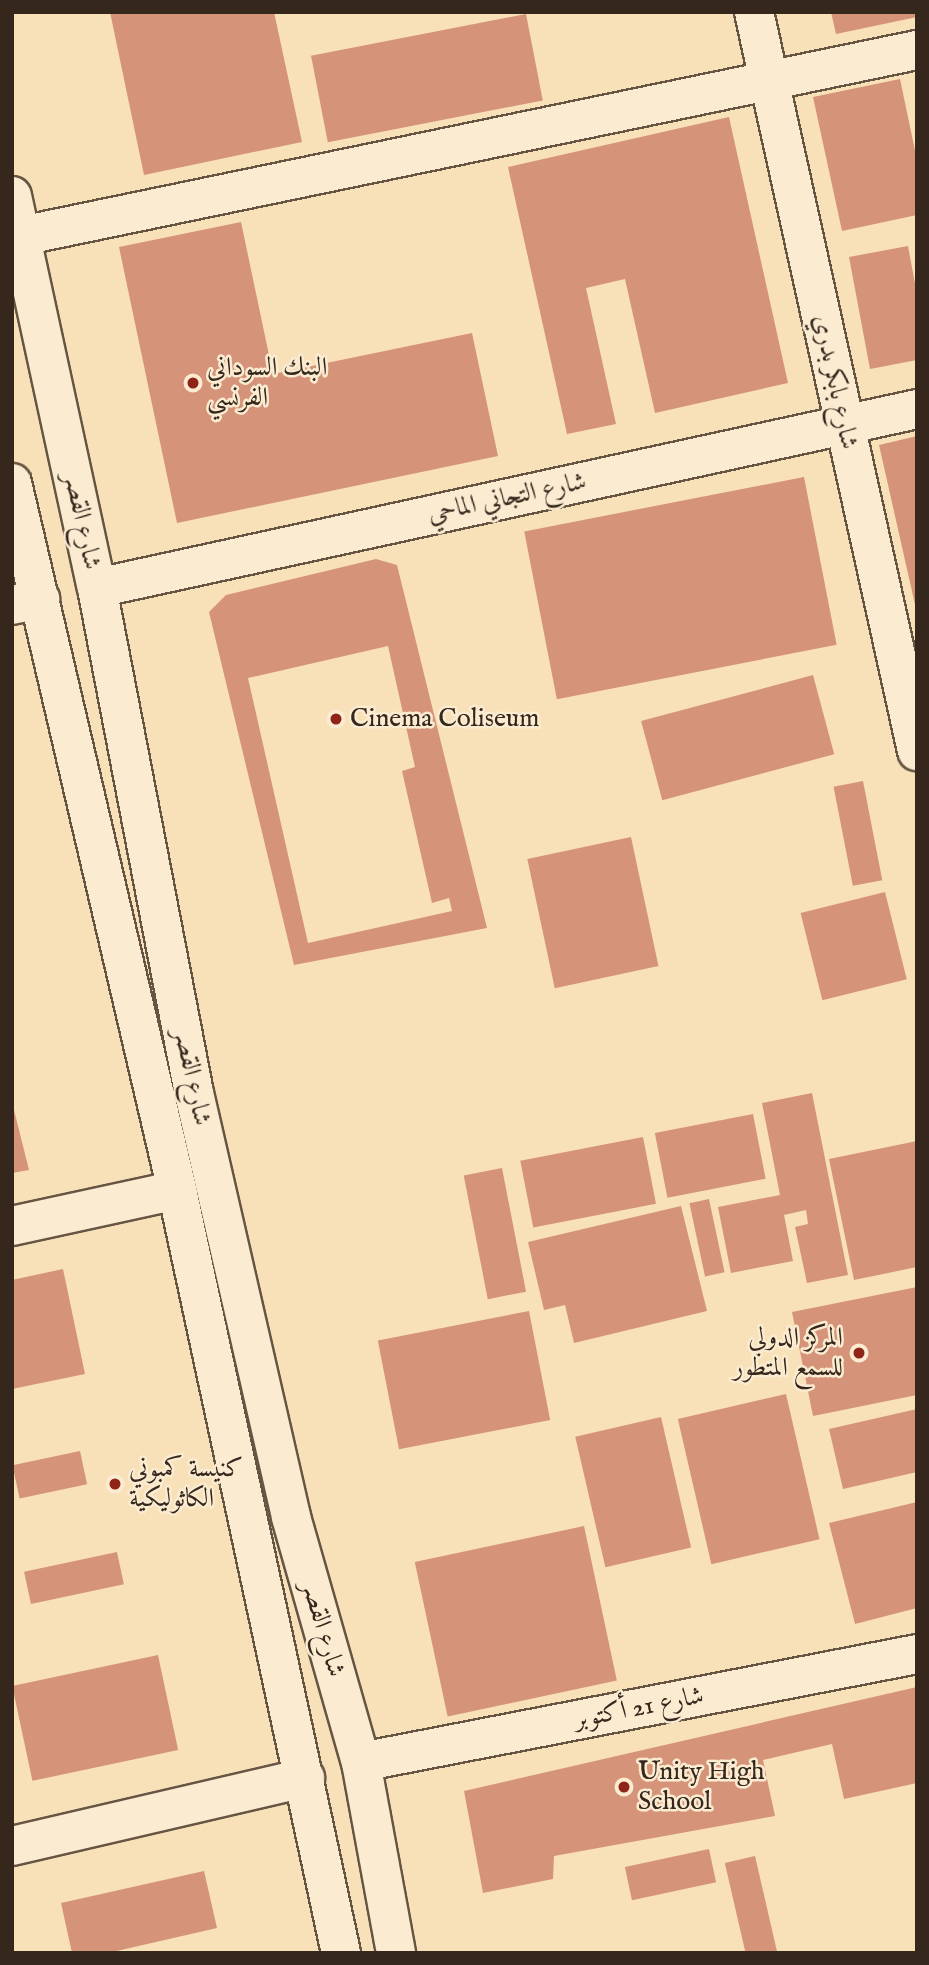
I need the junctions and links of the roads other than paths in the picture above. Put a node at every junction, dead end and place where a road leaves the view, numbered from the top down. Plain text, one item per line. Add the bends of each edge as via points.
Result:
1 (754, 12) edge
2 (917, 50) edge
3 (768, 82) junction
4 (12, 196) edge
5 (21, 236) junction
6 (917, 409) edge
7 (844, 425) junction
8 (12, 483) edge
9 (97, 588) junction
10 (26, 602) edge
11 (917, 751) edge
12 (177, 1190) junction
13 (12, 1226) edge
14 (917, 1654) edge
15 (360, 1762) junction
16 (305, 1778) junction
17 (12, 1846) edge
18 (341, 1953) edge
19 (396, 1953) edge

1 - 3 street, شارع بابكر بدري
2 - 3 street
3 - 5 street
3 - 7 street, شارع بابكر بدري
4 - 5 street, شارع القصر
5 - 9 street, شارع القصر
6 - 7 street, شارع التجاني الماحي
7 - 9 street, شارع التجاني الماحي
7 - 11 street, شارع بابكر بدري
8 - 10 street, شارع القصر
9 - 15 street, شارع القصر via 200,1119 291,1517
10 - 12 street, شارع القصر
12 - 13 street
12 - 16 street, شارع القصر
14 - 15 street, شارع 21 أكتوبر
15 - 19 street, شارع القصر
16 - 17 street
16 - 18 street, شارع القصر

